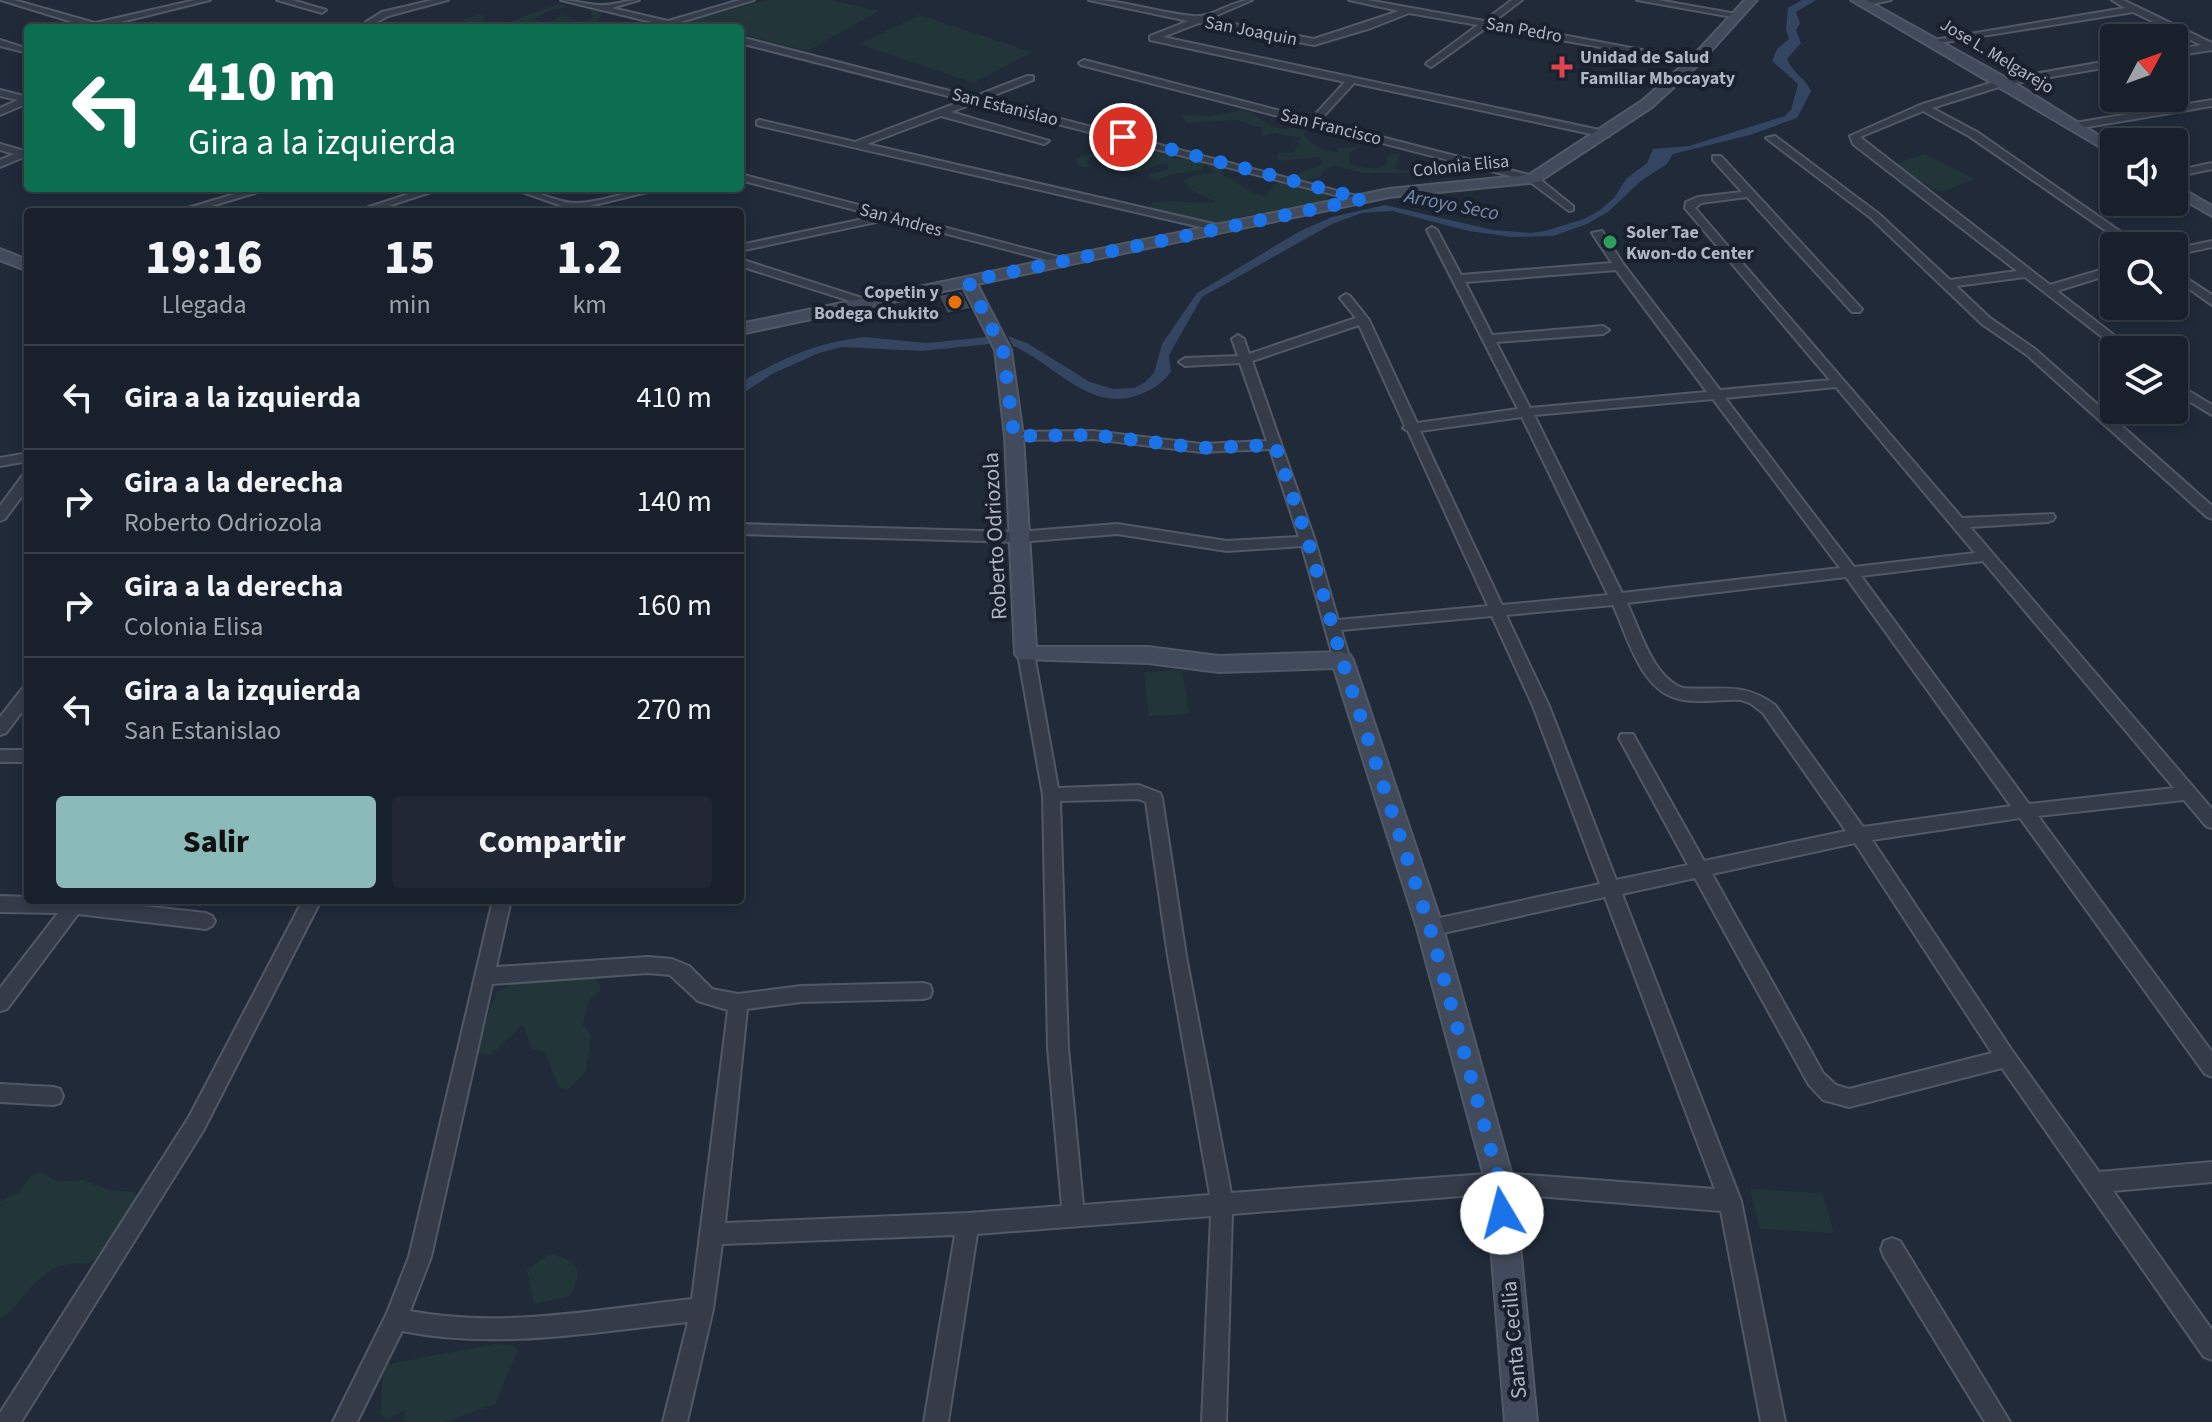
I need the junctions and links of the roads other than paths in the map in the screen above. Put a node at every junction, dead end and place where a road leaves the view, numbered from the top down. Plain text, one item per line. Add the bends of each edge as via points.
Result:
1 (206, 0) edge
2 (281, 0) edge
3 (444, 0) edge
4 (565, 0) edge
5 (635, 0) edge
6 (750, 0) edge
7 (1093, 0) edge
8 (1248, 0) edge
9 (1353, 0) edge
10 (1518, 0) edge
11 (1641, 0) edge
12 (1751, 0) edge
13 (1887, 0) edge
14 (2116, 0) edge
15 (5, 1) edge
16 (1860, 2) edge
17 (599, 9) junction
18 (2134, 9) junction
19 (322, 10) dead end
20 (1408, 10) junction
21 (1738, 15) junction
22 (1194, 20) junction
23 (666, 23) junction
24 (87, 24) edge
25 (110, 24) edge
26 (373, 24) edge
27 (662, 24) edge
28 (670, 24) edge
29 (1486, 24) junction
30 (744, 41) edge
31 (1933, 41) junction
32 (0, 43) edge
33 (2211, 47) edge
34 (24, 50) edge
35 (2188, 51) edge
36 (1695, 61) junction
37 (1084, 63) dead end
38 (1431, 64) dead end
39 (2100, 65) edge
40 (1030, 78) dead end
41 (1351, 81) junction
42 (2003, 82) junction
43 (0, 93) edge
44 (24, 99) edge
45 (975, 99) junction
46 (24, 101) edge
47 (2212, 103) edge
48 (1923, 107) junction
49 (0, 112) edge
50 (943, 113) junction
51 (1313, 122) junction
52 (760, 123) dead end
53 (2075, 126) junction
54 (1605, 134) junction
55 (1771, 138) dead end
56 (1044, 141) dead end
57 (2100, 142) edge
58 (857, 145) junction
59 (0, 147) edge
60 (24, 154) edge
61 (24, 154) edge
62 (1717, 158) dead end
63 (0, 164) edge
64 (2212, 166) edge
65 (2188, 171) edge
66 (744, 178) edge
67 (1533, 179) junction
68 (252, 192) edge
69 (425, 192) edge
70 (528, 192) edge
71 (638, 192) edge
72 (1748, 194) junction
73 (2188, 197) edge
74 (1363, 199) junction
75 (570, 206) junction
76 (194, 208) edge
77 (372, 208) edge
78 (564, 208) edge
79 (576, 208) edge
80 (1569, 208) dead end
81 (2212, 212) edge
82 (890, 217) junction
83 (1218, 228) junction
84 (1432, 230) dead end
85 (2115, 232) edge
86 (1598, 233) dead end
87 (2212, 244) edge
88 (744, 247) edge
89 (2188, 249) edge
90 (0, 254) edge
91 (1062, 261) junction
92 (744, 263) edge
93 (24, 264) edge
94 (1619, 266) junction
95 (2026, 273) junction
96 (2100, 273) edge
97 (1459, 279) junction
98 (968, 281) junction
99 (2188, 283) edge
100 (1947, 284) junction
101 (2048, 290) junction
102 (1346, 298) dead end
103 (2212, 301) edge
104 (864, 302) junction
105 (1856, 309) dead end
106 (1363, 320) junction
107 (744, 328) edge
108 (1603, 330) dead end
109 (2109, 336) edge
110 (1238, 339) dead end
111 (1489, 339) junction
112 (1246, 359) junction
113 (1185, 362) dead end
114 (1841, 383) junction
115 (1718, 395) junction
116 (2188, 395) edge
117 (2212, 411) edge
118 (1527, 412) junction
119 (1410, 428) junction
120 (1014, 436) junction
121 (1275, 445) junction
122 (24, 458) edge
123 (0, 462) edge
124 (24, 483) edge
125 (2212, 514) edge
126 (0, 516) edge
127 (2048, 517) dead end
128 (1959, 523) junction
129 (744, 529) edge
130 (1018, 537) junction
131 (1308, 541) junction
132 (1987, 556) junction
133 (1851, 573) junction
134 (1619, 599) junction
135 (1496, 612) junction
136 (1332, 626) junction
137 (1026, 654) junction
138 (1342, 660) junction
139 (24, 698) edge
140 (0, 729) edge
141 (1627, 738) dead end
142 (0, 756) edge
143 (24, 756) edge
144 (2188, 793) junction
145 (1051, 795) junction
146 (2024, 811) junction
147 (2212, 821) edge
148 (1859, 835) junction
149 (1698, 870) junction
150 (1613, 888) junction
151 (0, 904) edge
152 (24, 904) edge
153 (75, 904) edge
154 (83, 904) edge
155 (310, 904) edge
156 (501, 904) edge
157 (206, 921) dead end
158 (1430, 928) junction
159 (487, 976) junction
160 (923, 991) dead end
161 (738, 1002) junction
162 (0, 1003) edge
163 (2006, 1058) junction
164 (2212, 1068) edge
165 (0, 1093) edge
166 (53, 1096) dead end
167 (2212, 1172) edge
168 (1500, 1183) junction
169 (2095, 1183) junction
170 (1730, 1201) junction
171 (1222, 1204) junction
172 (1074, 1216) junction
173 (968, 1224) junction
174 (713, 1234) junction
175 (1892, 1249) dead end
176 (702, 1309) junction
177 (396, 1319) junction
178 (2212, 1349) edge
179 (8, 1422) edge
180 (345, 1422) edge
181 (675, 1422) edge
182 (936, 1422) edge
183 (1214, 1422) edge
184 (1521, 1422) edge
185 (1773, 1422) edge
186 (1998, 1422) edge

1 - 25 street
2 - 19 street
3 - 26 street via 377,17
4 - 17 street
5 - 17 street
6 - 23 street
7 - 22 street, San Joaquin
8 - 22 street
9 - 20 street, San Pedro
10 - 29 street
11 - 21 street
12 - 21 street, Colonia Elisa
13 - 16 street
14 - 18 street
15 - 24 street
16 - 31 street, Jose L. Melgarejo
17 - 23 street
18 - 31 street
18 - 33 street
20 - 22 street, San Joaquin via 1314,42
20 - 29 street, San Pedro
21 - 36 street, Colonia Elisa
22 - 41 street via 1153,39
23 - 27 street
23 - 28 street
29 - 36 street, San Pedro
29 - 38 street
30 - 45 street, San Estanislao
31 - 42 street, Jose L. Melgarejo
32 - 34 street
33 - 35 street
36 - 54 street, Colonia Elisa
37 - 51 street, San Francisco
39 - 42 street
40 - 45 street
41 - 51 street
41 - 54 street
42 - 48 street
42 - 53 street, Jose L. Melgarejo
43 - 44 street
45 - 50 street
45 - 74 street, San Estanislao
46 - 49 street
47 - 53 street
48 - 85 street via 1973,134
48 - 95 street via 1860,132 1857,142
50 - 56 street
50 - 58 street
51 - 67 street, San Francisco
52 - 58 street
53 - 57 street, Jose L. Melgarejo
54 - 67 street, Colonia Elisa
55 - 100 street via 1875,216
58 - 83 street
59 - 60 street
61 - 63 street
62 - 72 street
64 - 65 street
66 - 82 street, San Andres
67 - 74 street, Colonia Elisa
67 - 80 street, San Francisco
68 - 76 street
69 - 77 street
70 - 75 street
71 - 75 street
72 - 105 street
72 - 114 street via 1698,200 1690,208
73 - 81 street
74 - 83 street, Colonia Elisa
75 - 78 street
75 - 79 street
82 - 88 street
82 - 91 street, San Andres
83 - 91 street, Colonia Elisa
84 - 97 street
86 - 94 street
87 - 89 street
90 - 93 street
91 - 98 street, Colonia Elisa
92 - 104 street
94 - 97 street
94 - 115 street
95 - 100 street
95 - 101 street
96 - 101 street
97 - 111 street
98 - 104 street, Colonia Elisa
98 - 120 street, Roberto Odriozola via 999,342
99 - 103 street
100 - 125 street
101 - 109 street
102 - 106 street
104 - 107 street, Colonia Elisa
106 - 112 street
106 - 119 street
108 - 111 street
110 - 112 street, Santa Cecilia
111 - 118 street
112 - 113 street
112 - 121 street, Santa Cecilia
114 - 115 street
114 - 128 street
115 - 118 street
115 - 133 street
116 - 117 street
118 - 119 street
118 - 134 street
119 - 135 street
120 - 121 street via 1093,435 1201,448
120 - 130 street, Roberto Odriozola
121 - 131 street, Santa Cecilia
122 - 123 street
124 - 126 street
127 - 128 street
128 - 132 street
129 - 130 street
130 - 131 street via 1117,529 1227,546
130 - 137 street, Roberto Odriozola
131 - 136 street, Santa Cecilia
132 - 133 street
132 - 144 street
133 - 134 street
133 - 146 street
134 - 135 street
134 - 148 street via 1662,686 1681,695 1756,697
135 - 136 street
135 - 150 street via 1541,706
136 - 138 street, Santa Cecilia
137 - 138 street via 1148,655 1219,664
137 - 145 street, Roberto Odriozola
138 - 158 street, Santa Cecilia
139 - 140 street
141 - 149 street
142 - 143 street
144 - 146 street
144 - 147 street
145 - 171 street via 1139,792 1154,798
145 - 172 street, Roberto Odriozola via 1058,1048
146 - 148 street
146 - 164 street
148 - 149 street
148 - 163 street
149 - 150 street
149 - 163 street via 1816,1079 1830,1093 1849,1098
150 - 158 street
150 - 170 street
151 - 152 street
153 - 162 street
154 - 157 street
155 - 179 street via 196,1124
156 - 159 street
158 - 168 street, Santa Cecilia
159 - 161 street via 672,967 705,995
159 - 177 street via 435,1204
160 - 161 street via 801,994
161 - 174 street
163 - 169 street
165 - 166 street
167 - 169 street
168 - 170 street
168 - 171 street
168 - 184 street, Santa Cecilia
169 - 178 street
170 - 185 street
171 - 172 street
171 - 183 street
172 - 173 street
173 - 174 street
173 - 182 street
174 - 176 street
175 - 186 street
176 - 177 street via 487,1328
176 - 181 street
177 - 180 street

